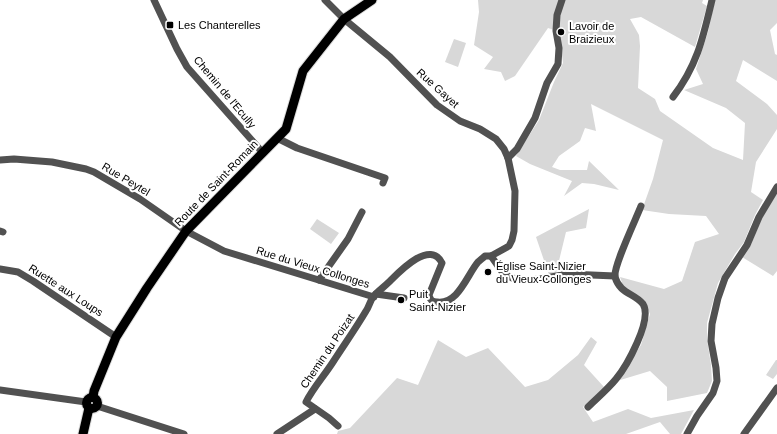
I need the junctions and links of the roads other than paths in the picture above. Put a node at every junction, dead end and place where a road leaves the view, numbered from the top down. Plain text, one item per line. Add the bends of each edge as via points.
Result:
1 (154, 0) edge
2 (325, 0) edge
3 (372, 0) edge
4 (562, 0) edge
5 (712, 0) edge
6 (344, 19) junction
7 (673, 97) dead end
8 (277, 138) junction
9 (263, 153) junction
10 (508, 158) junction
11 (0, 160) edge
12 (383, 184) dead end
13 (777, 187) edge
14 (641, 206) dead end
15 (362, 212) dead end
16 (186, 231) junction
17 (490, 256) junction
18 (0, 269) edge
19 (615, 276) junction
20 (319, 280) junction
21 (375, 295) junction
22 (404, 298) dead end
23 (116, 336) junction
24 (777, 388) edge
25 (0, 390) edge
26 (91, 403) junction
27 (588, 407) dead end
28 (315, 410) junction
29 (338, 426) dead end
30 (83, 434) edge
31 (184, 434) edge
32 (277, 434) edge
33 (687, 434) edge
34 (744, 434) edge

1 - 9 street, Chemin de l'Ecully via 187,67
2 - 6 street, Rue Gayet
3 - 6 main road, Route de Saint-Romain
4 - 10 street via 557,15 558,64 547,84 535,118 517,149
5 - 7 street via 699,52
6 - 8 main road, Route de Saint-Romain via 303,71 286,129
6 - 10 street, Rue Gayet via 390,57 438,105 460,121 480,128 496,140
8 - 9 main road, Route de Saint-Romain
8 - 12 street via 297,148 385,178
9 - 16 main road, Route de Saint-Romain
10 - 17 street, Rue Gayet via 515,191 514,231 508,246
11 - 16 street, Rue Peytel via 52,162 94,172 140,199
13 - 33 street via 759,217 747,245 725,278 712,324 711,341 717,381 713,393
14 - 19 street via 619,259
15 - 20 street via 348,239
16 - 20 street, Rue du Vieux Collonges via 224,251
16 - 23 main road, Route de Saint-Romain
17 - 19 street via 503,273 522,280 568,274
17 - 21 street, Rue du Vieux Collonges via 485,256 478,262 461,289 452,298 440,303 433,302 429,295 442,263 435,255 428,254 407,265
18 - 23 street, Ruette aux Loups via 18,272
19 - 27 street via 620,288 642,304 645,319 639,341 616,379
20 - 21 street, Rue du Vieux Collonges
21 - 22 street
21 - 28 street, Chemin du Poizat via 330,367 312,390 306,402
23 - 26 main road, Route de Saint-Romain
24 - 34 street
25 - 26 street
26 - 30 main road, Route de Saint-Romain
26 - 31 street
28 - 29 street
28 - 32 street

